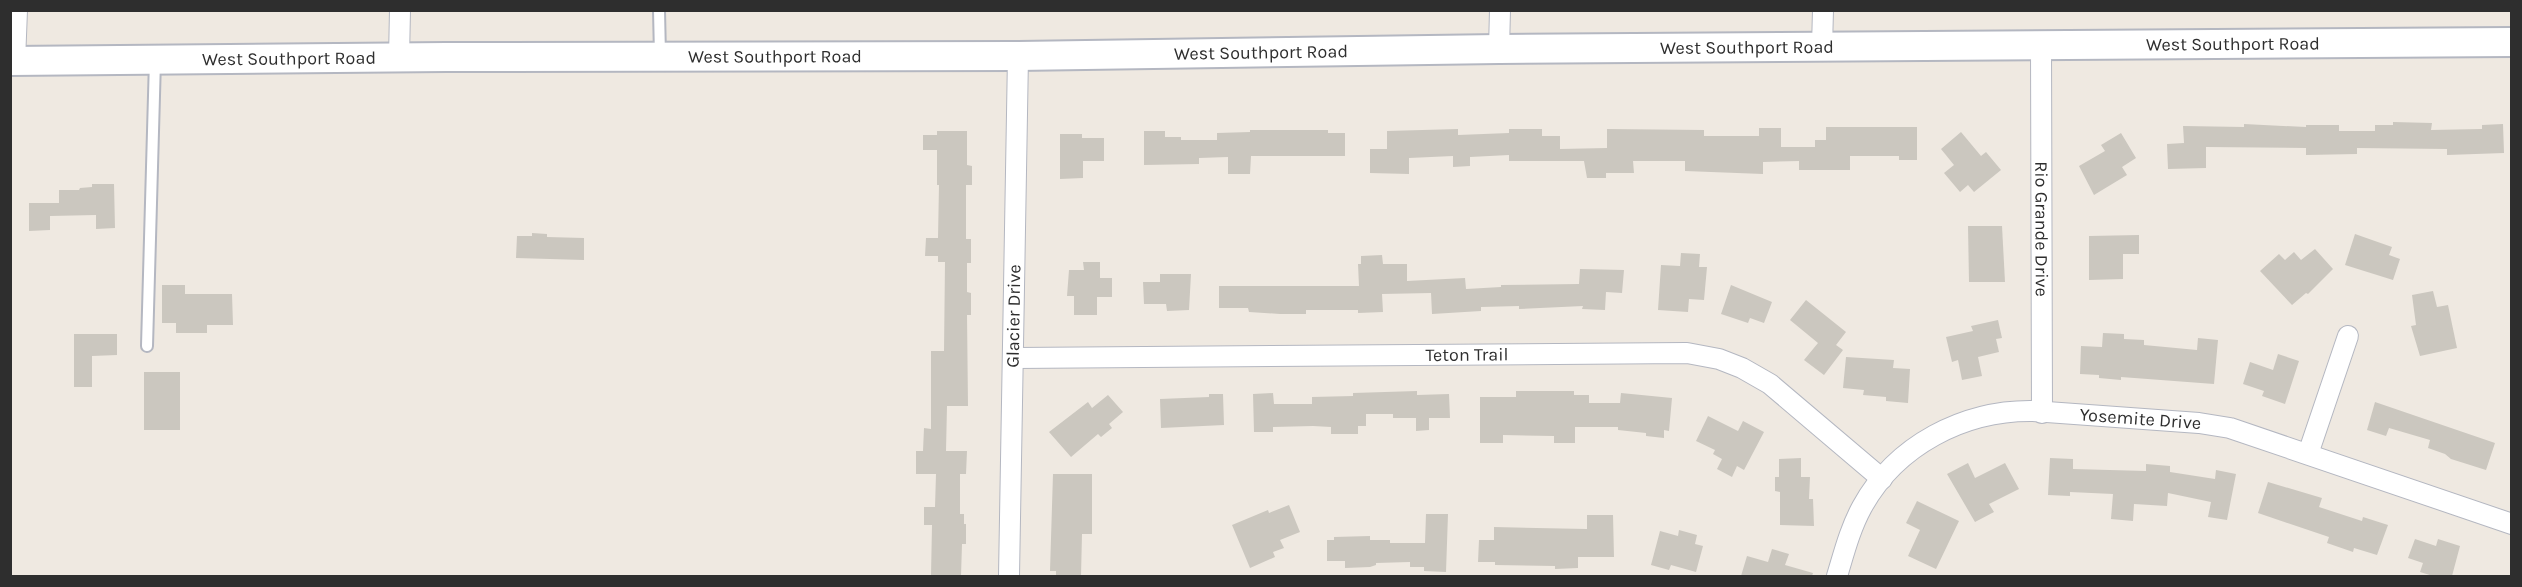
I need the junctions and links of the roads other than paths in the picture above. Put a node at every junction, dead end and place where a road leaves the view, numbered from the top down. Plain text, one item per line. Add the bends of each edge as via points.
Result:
1 (17, 10) edge
2 (400, 10) edge
3 (659, 10) edge
4 (1500, 10) edge
5 (1823, 10) edge
6 (2511, 42) edge
7 (2041, 45) junction
8 (1822, 47) junction
9 (1499, 49) junction
10 (660, 56) junction
11 (1018, 56) junction
12 (399, 58) junction
13 (155, 60) junction
14 (13, 61) edge
15 (2348, 336) dead end
16 (147, 346) dead end
17 (1013, 358) junction
18 (2042, 413) junction
19 (2308, 454) junction
20 (1881, 479) junction
21 (2511, 524) edge
22 (1009, 576) edge
23 (1837, 576) edge

1 - 14 street
2 - 12 street
3 - 10 lane
4 - 9 street
5 - 8 street
6 - 7 main road, West Southport Road
7 - 8 main road, West Southport Road
7 - 18 street, Rio Grande Drive
8 - 9 main road, West Southport Road
9 - 11 main road, West Southport Road
10 - 11 main road, West Southport Road
10 - 12 main road, West Southport Road
11 - 17 street, Glacier Drive
12 - 13 main road, West Southport Road
13 - 14 main road, West Southport Road
13 - 16 lane
15 - 19 street
17 - 20 street, Teton Trail via 1687,353 1719,359 1770,384
17 - 22 street, Glacier Drive
18 - 19 street, Yosemite Drive via 2215,425
18 - 20 street, Yosemite Drive via 2010,412 1964,421 1926,440
19 - 21 street, Yosemite Drive
20 - 23 street, Yosemite Drive via 1860,510

